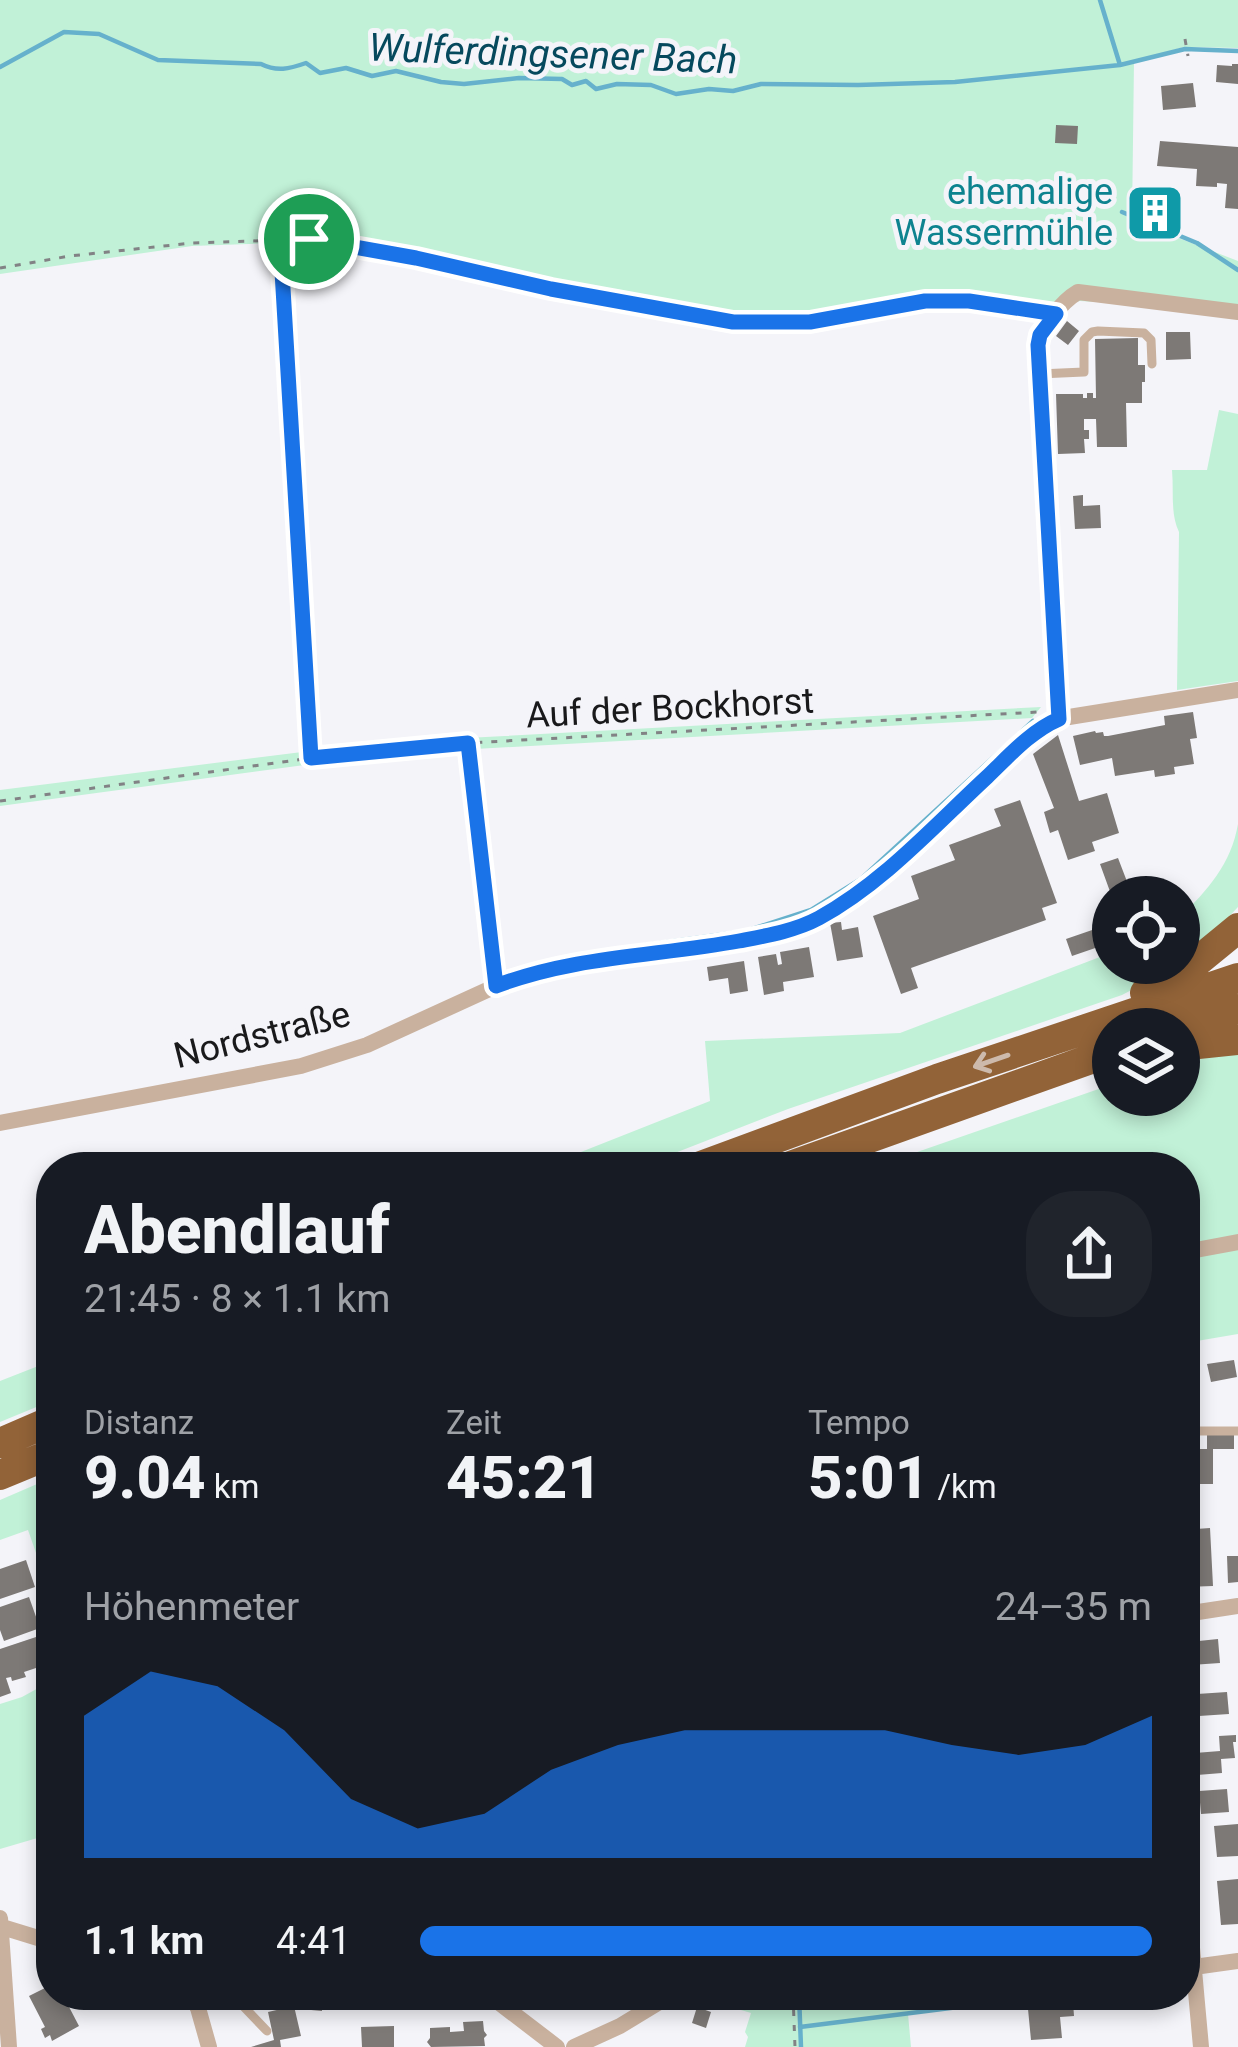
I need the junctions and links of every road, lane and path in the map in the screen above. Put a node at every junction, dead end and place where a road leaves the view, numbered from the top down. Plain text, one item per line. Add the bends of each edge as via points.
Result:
1 (1186, 40) dead end
2 (1188, 56) dead end
3 (280, 238) junction
4 (0, 268) edge
5 (1238, 312) edge
6 (1056, 314) junction
7 (1152, 364) dead end
8 (1039, 374) junction
9 (1238, 690) edge
10 (1058, 715) junction
11 (468, 743) junction
12 (311, 758) junction
13 (0, 801) edge
14 (1238, 928) edge
15 (1238, 978) edge
16 (496, 986) junction
17 (1116, 1008) edge
18 (1180, 1008) edge
19 (1238, 1009) edge
20 (1200, 1022) edge
21 (1238, 1040) edge
22 (1200, 1042) edge
23 (1092, 1049) edge
24 (1092, 1052) edge
25 (0, 1123) edge
26 (739, 1152) edge
27 (828, 1152) edge
28 (1238, 1242) edge
29 (1200, 1249) edge
30 (36, 1427) edge
31 (1238, 1430) edge
32 (1200, 1431) edge
33 (0, 1443) edge
34 (36, 1460) edge
35 (0, 1475) edge
36 (1238, 1606) edge
37 (1200, 1612) edge
38 (1, 1923) edge
39 (36, 1936) edge
40 (1238, 1961) edge
41 (1200, 1966) edge
42 (199, 2010) edge
43 (247, 2010) edge
44 (509, 2010) edge
45 (646, 2010) edge
46 (794, 2010) edge
47 (1198, 2010) edge
48 (267, 2031) dead end
49 (10, 2047) edge
50 (209, 2047) edge
51 (557, 2047) edge
52 (574, 2047) edge
53 (795, 2047) edge
54 (1201, 2047) edge

1 - 2 path
3 - 4 path
3 - 6 path via 733,322 810,322 925,301
3 - 12 path
5 - 6 street via 1078,292
6 - 8 street via 1038,341
7 - 8 lane via 1144,333 1098,331 1084,340 1084,372
8 - 10 street
9 - 10 street, Nordstraße
10 - 11 path, Auf der Bockhorst
10 - 16 street, Nordstraße via 874,881 816,920 710,946 576,962
11 - 12 path, Auf der Bockhorst
11 - 16 path
12 - 13 path, Auf der Bockhorst
14 - 17 highway via 1182,974
15 - 18 highway
16 - 25 street, Nordstraße via 301,1066
19 - 20 highway
21 - 22 highway
23 -> 26 highway via 916,1087
24 - 27 highway
28 - 29 street
30 - 33 highway
31 - 32 lane
34 - 35 highway
36 - 37 street
38 - 39 street
38 - 49 street
40 - 41 street
42 - 50 street
43 - 48 lane
44 - 51 street
45 - 52 street
46 - 53 path
47 - 54 street

